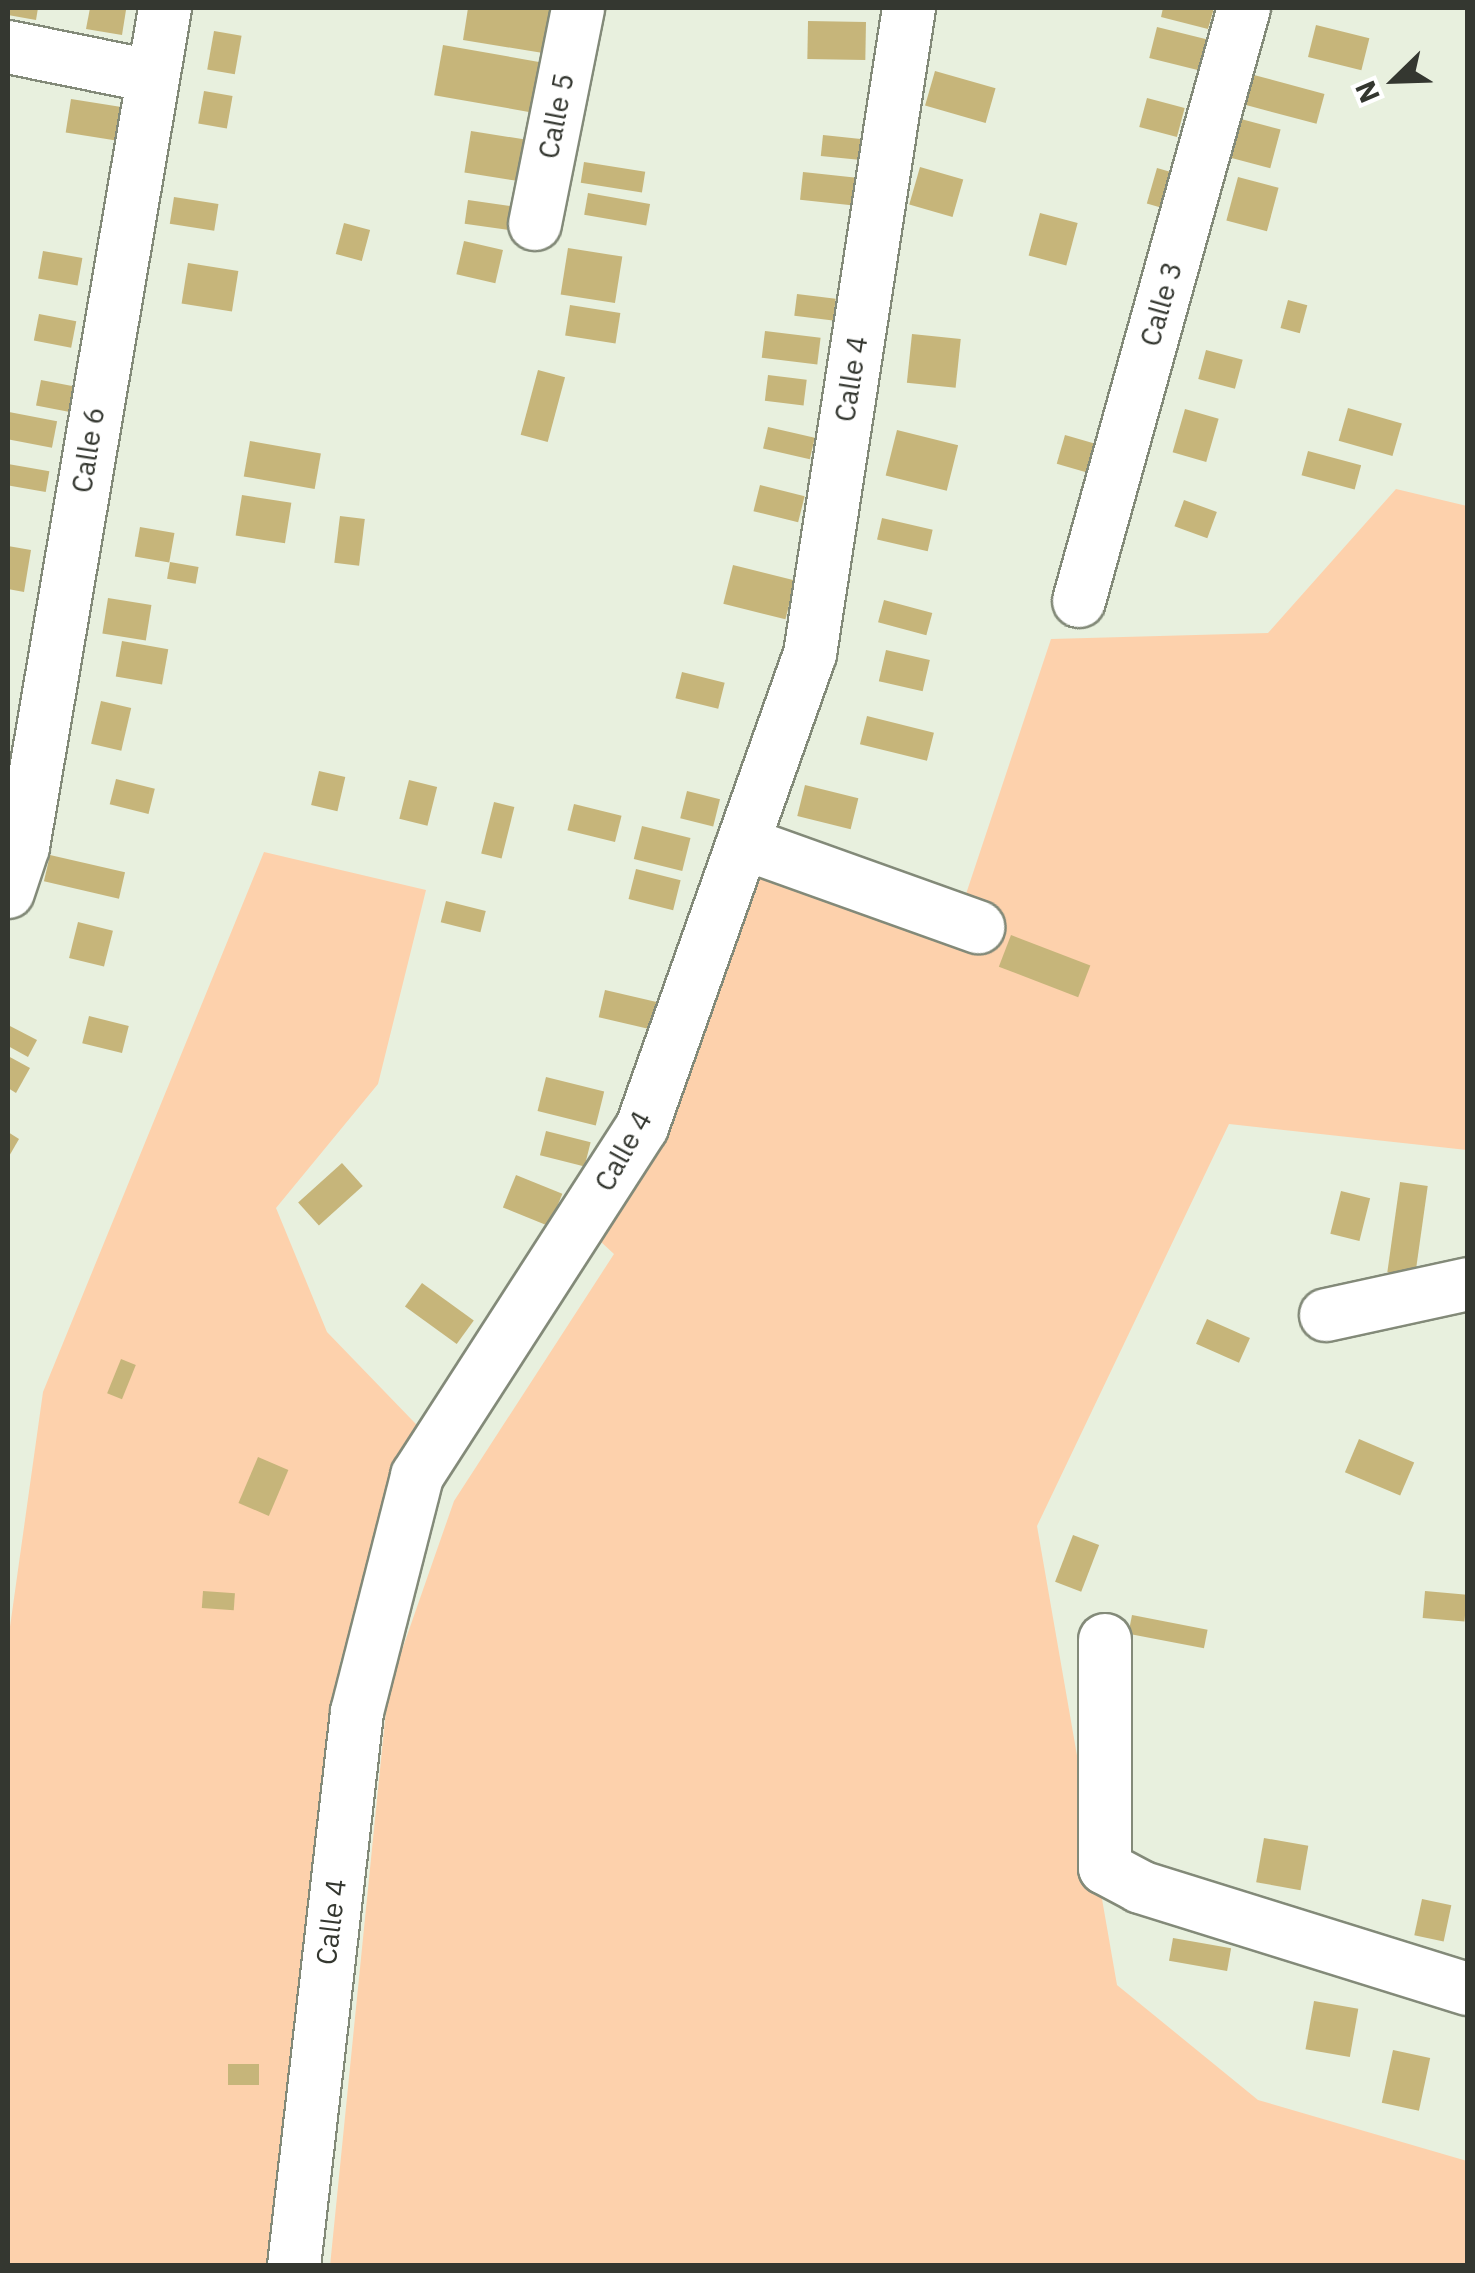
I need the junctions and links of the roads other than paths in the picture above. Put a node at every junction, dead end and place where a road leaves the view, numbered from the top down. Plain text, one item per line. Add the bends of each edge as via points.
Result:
1 (166, 8) edge
2 (578, 8) edge
3 (909, 8) edge
4 (1244, 8) edge
5 (8, 47) edge
6 (150, 76) junction
7 (534, 224) dead end
8 (1079, 601) dead end
9 (743, 843) junction
10 (8, 892) edge
11 (978, 927) dead end
12 (1468, 1284) edge
13 (1326, 1315) dead end
14 (1105, 1640) dead end
15 (1468, 1989) edge
16 (294, 2266) edge

1 - 6 street, Calle 6
2 - 7 street, Calle 5
3 - 9 street, Calle 4 via 810,654
4 - 8 street, Calle 3
5 - 6 street
6 - 10 street, Calle 6 via 24,847
9 - 11 street
9 - 16 street, Calle 4 via 642,1127 417,1476 357,1712
12 - 13 street
14 - 15 street via 1105,1868 1192,1905

